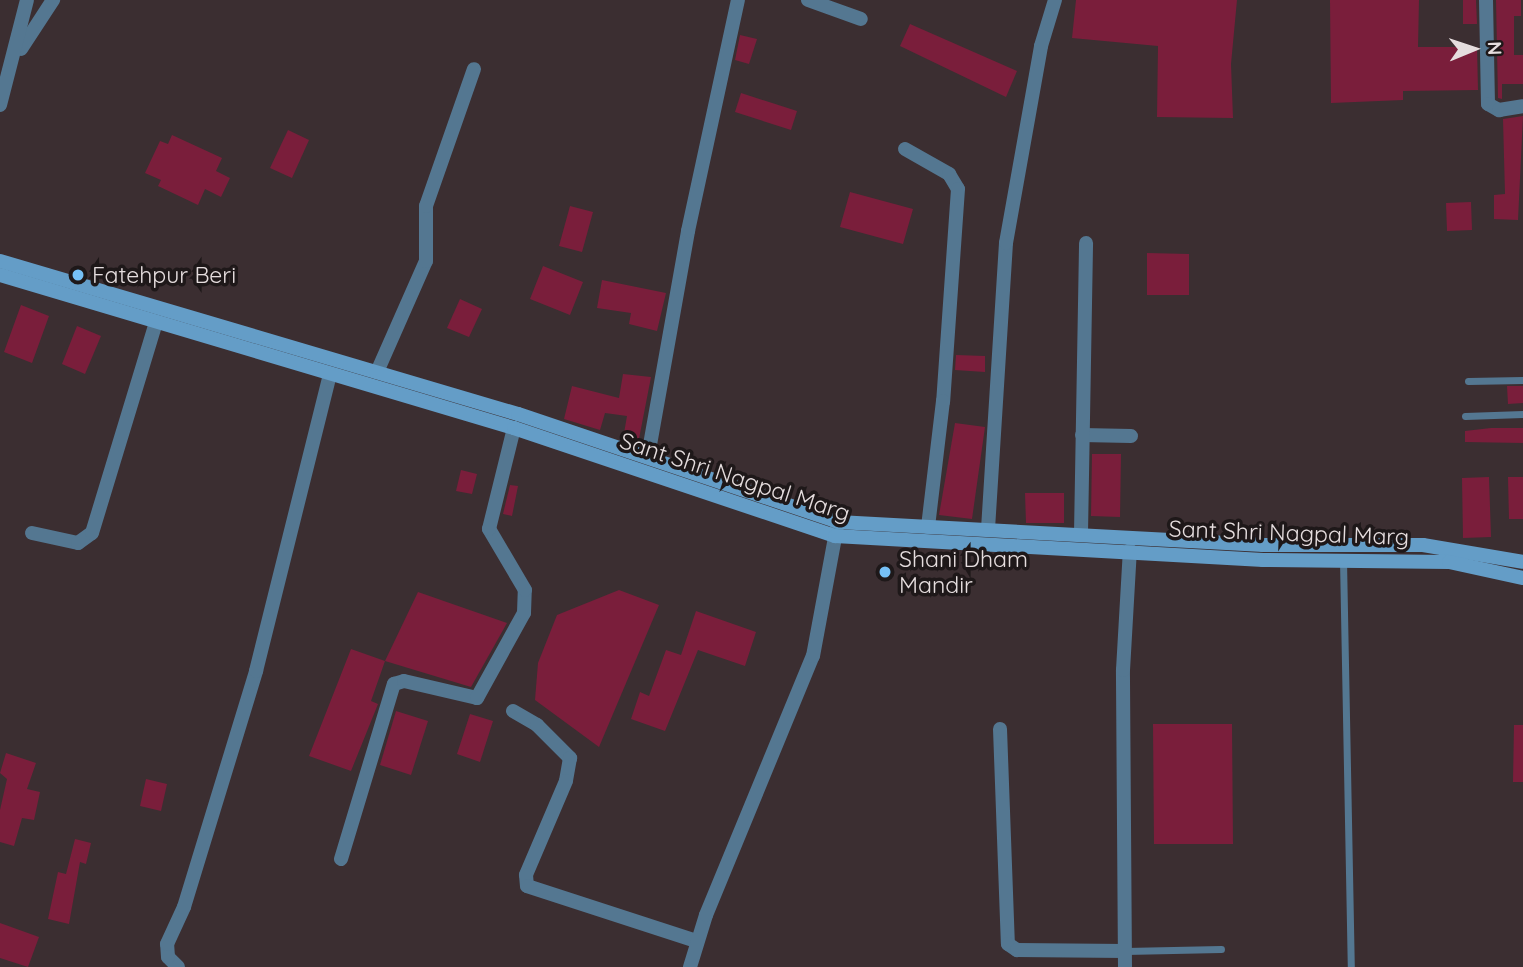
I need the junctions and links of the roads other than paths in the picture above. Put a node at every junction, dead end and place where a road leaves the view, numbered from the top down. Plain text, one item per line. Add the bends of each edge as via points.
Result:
1 (27, 0) edge
2 (53, 0) edge
3 (738, 0) edge
4 (808, 0) edge
5 (1055, 0) edge
6 (1486, 0) edge
7 (861, 19) dead end
8 (14, 62) junction
9 (474, 69) dead end
10 (0, 105) edge
11 (1523, 106) edge
12 (905, 149) dead end
13 (1086, 243) dead end
14 (0, 261) edge
15 (0, 275) edge
16 (156, 323) junction
17 (377, 372) junction
18 (330, 374) junction
19 (1523, 380) edge
20 (1468, 381) dead end
21 (1523, 414) edge
22 (1465, 416) dead end
23 (514, 428) junction
24 (1082, 435) junction
25 (1131, 436) dead end
26 (648, 456) junction
27 (928, 527) junction
28 (836, 529) junction
29 (988, 529) junction
30 (32, 533) dead end
31 (1081, 533) junction
32 (1130, 550) junction
33 (1343, 559) junction
34 (1523, 562) edge
35 (1523, 578) edge
36 (513, 711) dead end
37 (1000, 729) dead end
38 (341, 859) dead end
39 (696, 941) junction
40 (1221, 949) dead end
41 (1125, 951) junction
42 (178, 967) edge
43 (690, 967) edge
44 (1125, 967) edge
45 (1351, 967) edge

1 - 8 street
2 - 8 street
3 - 26 street via 688,231
4 - 7 street
5 - 29 street via 1041,46 1006,243
6 - 11 street via 1488,104 1499,110
8 - 10 street
9 - 17 street via 426,206 426,261
12 - 27 street via 949,174 958,189 943,401
13 - 24 street
14 - 17 main road, Sant Shri Nagpal Marg
15 - 16 main road, Sant Shri Nagpal Marg
16 - 18 main road, Sant Shri Nagpal Marg
16 - 30 street via 92,533 78,543
17 - 26 main road, Sant Shri Nagpal Marg
18 - 23 main road, Sant Shri Nagpal Marg
18 - 42 street via 256,671 184,907 167,944 167,957
19 - 20 lane
21 - 22 lane
23 - 28 main road, Sant Shri Nagpal Marg
23 - 38 street via 489,529 525,590 524,613 477,698 404,681 394,684
24 - 25 street
24 - 31 street
26 - 28 main road, Sant Shri Nagpal Marg
27 - 28 main road, Sant Shri Nagpal Marg
27 - 29 main road, Sant Shri Nagpal Marg
28 - 32 main road, Sant Shri Nagpal Marg via 880,542
28 - 39 street via 813,656
29 - 31 main road, Sant Shri Nagpal Marg
31 - 34 main road, Sant Shri Nagpal Marg via 1263,545 1449,547
32 - 33 main road, Sant Shri Nagpal Marg via 1263,560
32 - 41 street via 1123,670
33 - 35 main road, Sant Shri Nagpal Marg via 1449,562
33 - 45 lane
36 - 39 street via 543,730 568,754 570,764 526,875 527,886
37 - 41 street via 1008,943 1017,950
39 - 43 street
40 - 41 lane
41 - 44 street

